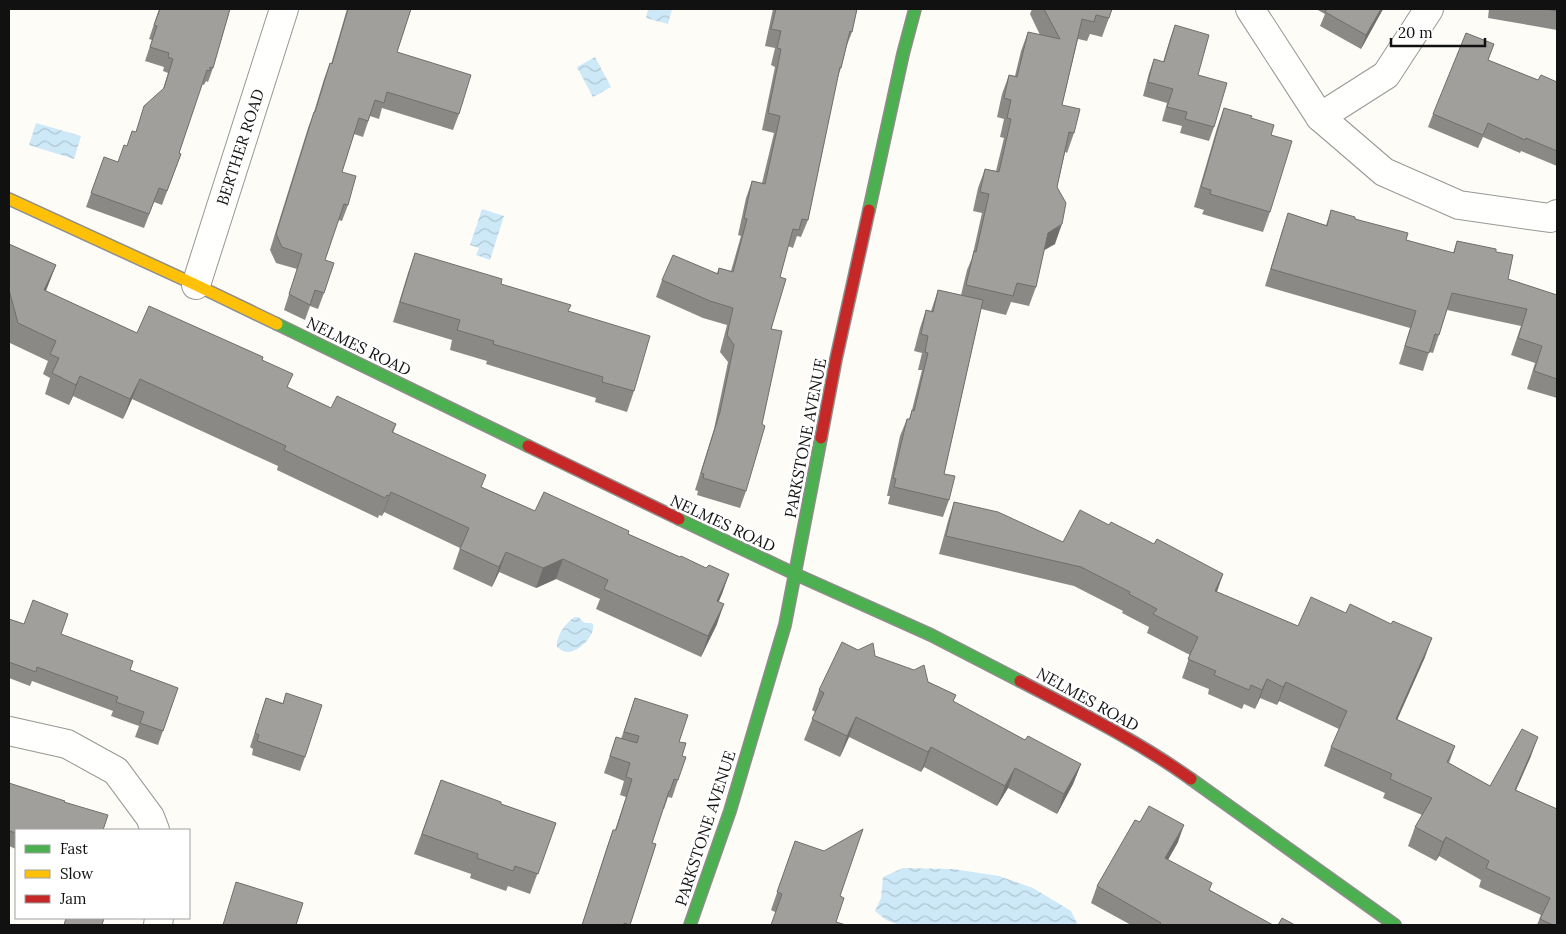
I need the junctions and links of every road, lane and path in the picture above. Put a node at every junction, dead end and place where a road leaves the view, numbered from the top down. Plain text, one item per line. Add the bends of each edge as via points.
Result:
1 (284, 9) edge
2 (915, 9) edge
3 (1250, 9) edge
4 (1429, 9) edge
5 (1320, 117) junction
6 (9, 199) edge
7 (1557, 214) edge
8 (196, 285) junction
9 (795, 574) junction
10 (9, 731) edge
11 (154, 829) edge
12 (690, 925) edge
13 (1395, 925) edge

1 - 8 street, BERTHER ROAD
2 - 9 street, PARKSTONE AVENUE via 836,359
3 - 5 street
4 - 5 street via 1386,75
5 - 7 street via 1384,172 1459,204 1550,218
6 - 8 street, NELMES ROAD
8 - 9 street, NELMES ROAD
9 - 12 street, PARKSTONE AVENUE via 785,625 730,811
9 - 13 street, NELMES ROAD via 931,634 1163,759
10 - 11 street via 67,744 116,771 150,817

